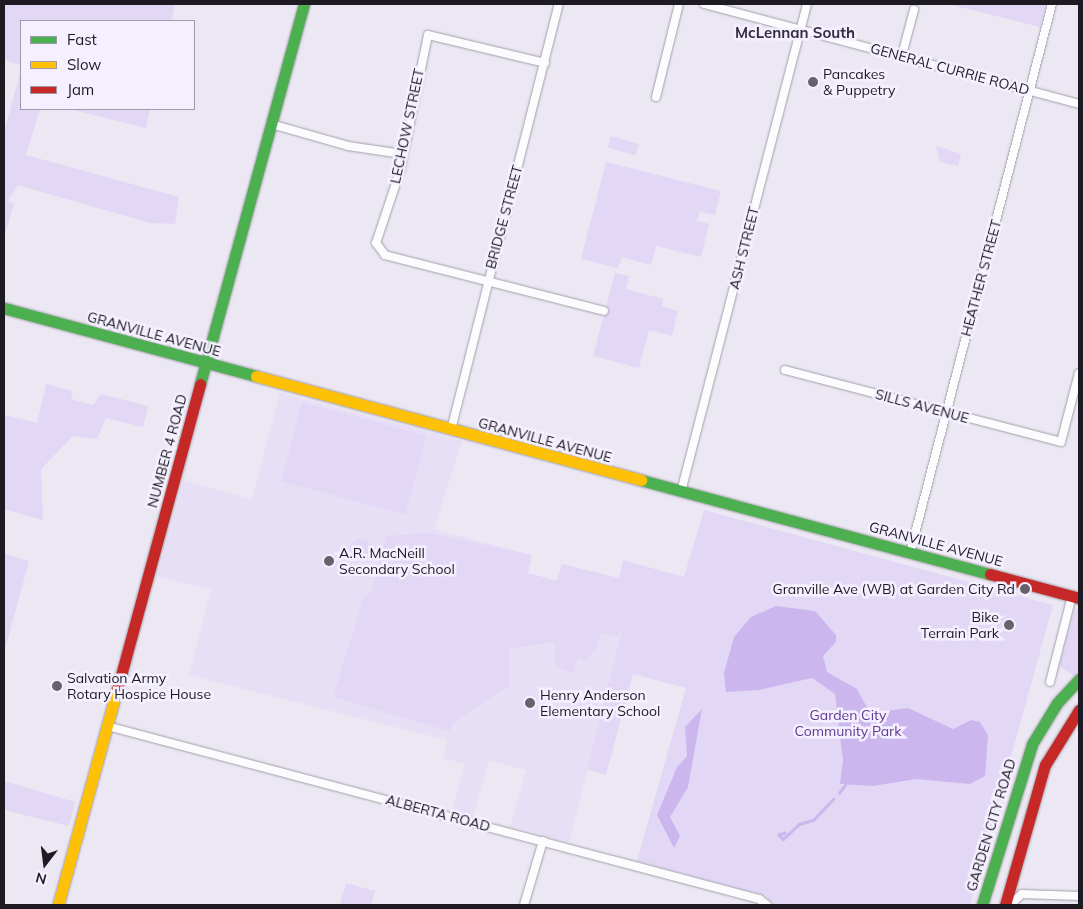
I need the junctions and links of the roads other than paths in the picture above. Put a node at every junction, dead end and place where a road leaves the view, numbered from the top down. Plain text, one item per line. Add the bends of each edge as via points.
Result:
1 (304, 4) edge
2 (559, 4) edge
3 (679, 4) edge
4 (704, 4) edge
5 (807, 4) edge
6 (1052, 4) edge
7 (914, 10) dead end
8 (800, 30) junction
9 (902, 55) junction
10 (545, 63) junction
11 (1029, 91) junction
12 (656, 97) dead end
13 (1079, 104) edge
14 (271, 124) junction
15 (402, 154) junction
16 (488, 281) junction
17 (4, 308) edge
18 (604, 311) dead end
19 (206, 364) junction
20 (784, 370) dead end
21 (1079, 373) edge
22 (946, 413) junction
23 (451, 430) junction
24 (681, 492) junction
25 (910, 553) junction
26 (1076, 597) edge
27 (1079, 679) edge
28 (1050, 682) dead end
29 (1079, 710) edge
30 (107, 726) junction
31 (543, 841) junction
32 (1079, 896) edge
33 (58, 905) edge
34 (524, 905) edge
35 (767, 905) edge
36 (982, 905) edge
37 (1005, 905) edge
38 (1010, 905) edge

1 - 14 main road, NUMBER 4 ROAD
2 - 10 street, BRIDGE STREET
3 - 12 street
4 - 8 street, GENERAL CURRIE ROAD
5 - 8 street, ASH STREET
6 - 11 street, HEATHER STREET
7 - 9 street
8 - 9 street, GENERAL CURRIE ROAD
8 - 24 street, ASH STREET
9 - 11 street, GENERAL CURRIE ROAD
10 - 15 street, LECHOW STREET via 432,33 421,57
10 - 16 street, BRIDGE STREET
11 - 13 street, GENERAL CURRIE ROAD
11 - 22 street, HEATHER STREET
14 - 15 street via 348,146
14 - 19 main road, NUMBER 4 ROAD
15 - 16 street, LECHOW STREET via 376,242 378,250 385,255
16 - 18 street
16 - 23 street, BRIDGE STREET
17 - 19 main road, GRANVILLE AVENUE
19 - 23 main road, GRANVILLE AVENUE
19 - 30 main road, NUMBER 4 ROAD
20 - 22 street, SILLS AVENUE
21 - 22 street, SILLS AVENUE via 1060,442
22 - 25 street, HEATHER STREET
23 - 24 main road, GRANVILLE AVENUE
24 - 25 main road, GRANVILLE AVENUE
25 - 26 main road, GRANVILLE AVENUE
26 - 28 street
27 - 36 main road, GARDEN CITY ROAD via 1057,704 1032,744
29 - 37 main road via 1045,765
30 - 31 street, ALBERTA ROAD
30 - 33 main road, NUMBER 4 ROAD
31 - 34 street
31 - 35 street, ALBERTA ROAD via 759,899
32 - 38 street via 1022,894

